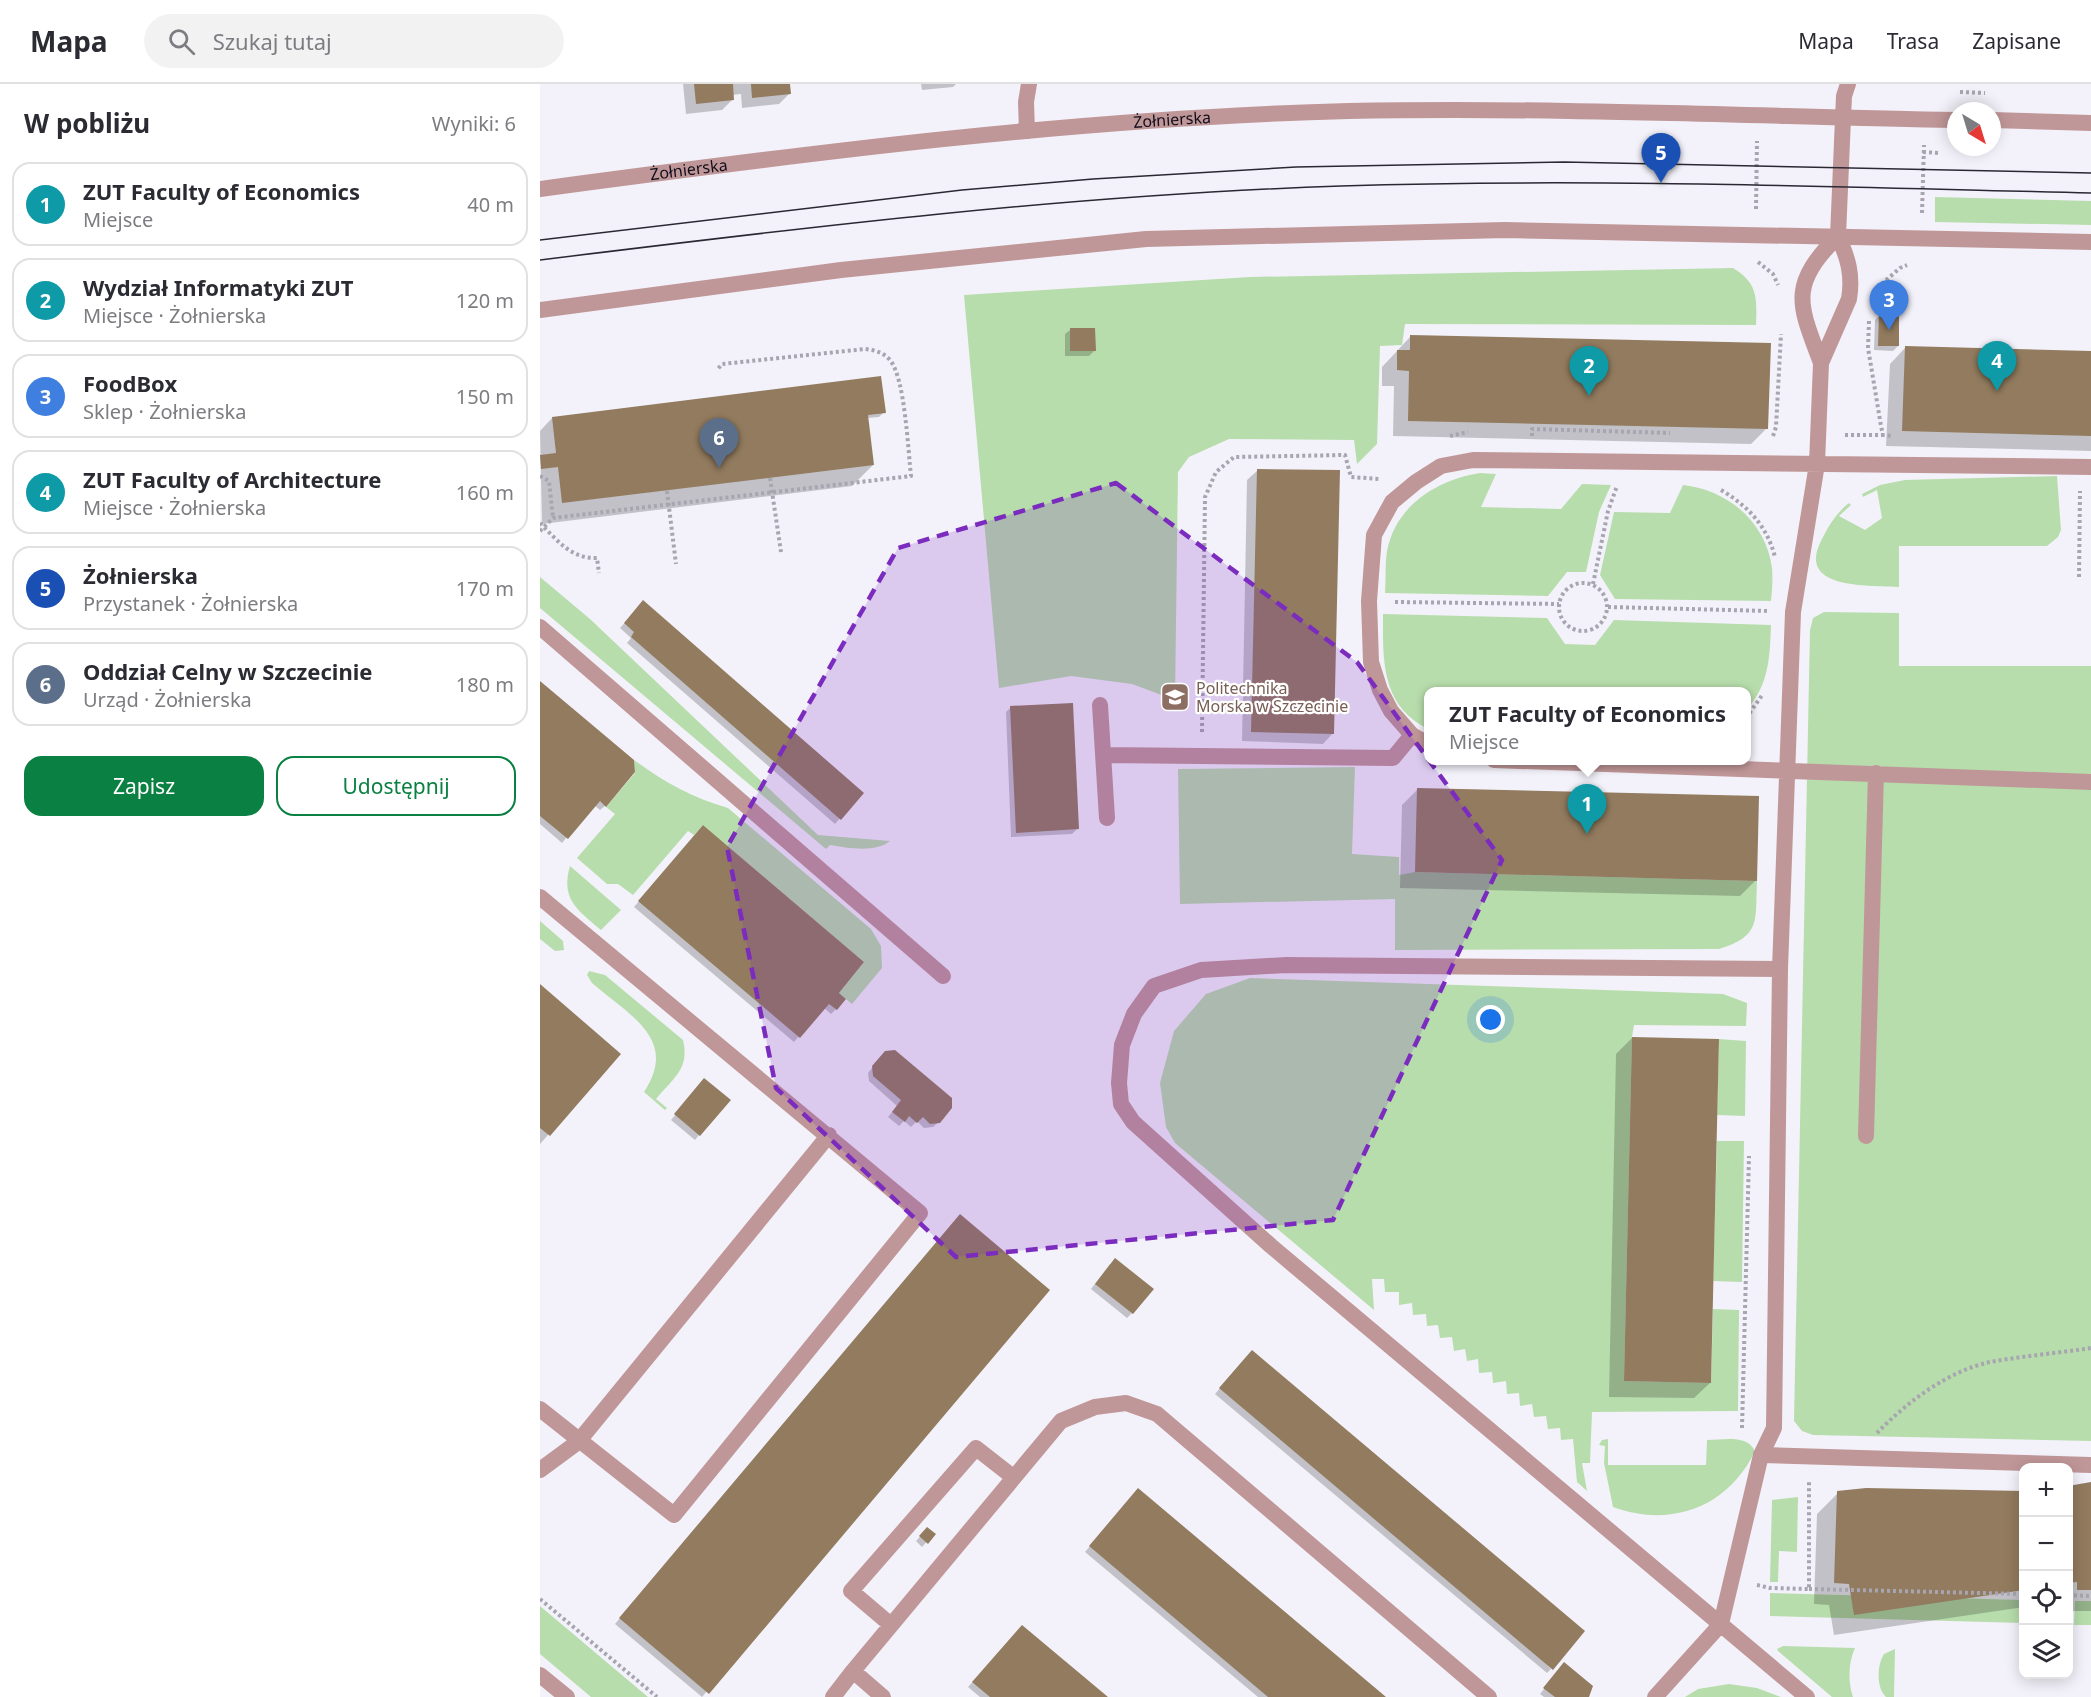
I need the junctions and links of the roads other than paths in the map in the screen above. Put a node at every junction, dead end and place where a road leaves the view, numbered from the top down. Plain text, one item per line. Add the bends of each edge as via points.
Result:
1 (1029, 84) edge
2 (1848, 84) edge
3 (1843, 118) junction
4 (1947, 120) edge
5 (2001, 120) edge
6 (2091, 123) edge
7 (1027, 131) junction
8 (540, 189) edge
9 (1838, 236) junction
10 (2091, 242) edge
11 (540, 310) edge
12 (1821, 363) junction
13 (1817, 464) junction
14 (2086, 467) edge
15 (540, 627) edge
16 (1100, 705) dead end
17 (1412, 735) junction
18 (1424, 742) edge
19 (1103, 755) junction
20 (1640, 765) edge
21 (1787, 770) junction
22 (1876, 773) junction
23 (2091, 782) edge
24 (1107, 818) dead end
25 (540, 897) edge
26 (1780, 969) junction
27 (943, 975) dead end
28 (829, 1135) junction
29 (1866, 1136) dead end
30 (540, 1409) edge
31 (578, 1442) junction
32 (1761, 1455) junction
33 (2091, 1466) edge
34 (540, 1470) edge
35 (1013, 1477) junction
36 (1721, 1624) junction
37 (891, 1625) junction
38 (853, 1671) junction
39 (540, 1675) edge
40 (567, 1697) edge
41 (832, 1697) edge
42 (883, 1697) edge
43 (1489, 1697) edge
44 (1655, 1697) edge
45 (1807, 1697) edge

1 - 7 street
2 - 3 street
3 - 4 street, Żołnierska
3 - 7 street, Żołnierska via 1350,111
3 - 9 street
5 - 6 street
7 - 8 street, Żołnierska via 796,154
9 - 10 street
9 - 11 street via 1505,230 1146,239 841,270
9 - 12 street via 1849,263 1851,288
9 - 12 street via 1817,258 1802,294 1801,308
12 - 13 street
13 - 14 street
13 - 17 street via 1473,460 1441,466 1392,502 1374,535 1369,601 1371,662 1391,711
13 - 21 street via 1793,612
15 - 27 street
16 - 19 street
17 - 18 street
17 - 19 street via 1394,758
19 - 24 street
20 - 21 street
21 - 22 street
21 - 26 street
22 - 23 street
22 - 29 street
25 - 28 street
26 - 32 street via 1774,1428
26 - 36 street via 1286,965 1201,970 1154,986 1134,1014 1122,1045 1121,1104 1133,1122 1271,1246
28 - 31 street
28 - 31 street via 920,1213 674,1515
30 - 31 street
31 - 34 street
32 - 33 street
32 - 36 street
35 - 37 street
35 - 37 street via 976,1448 851,1591
35 - 43 street via 1061,1422 1095,1407 1126,1403 1157,1414
36 - 44 street
36 - 45 street
37 - 38 street
38 - 41 street
38 - 42 street
39 - 40 street

